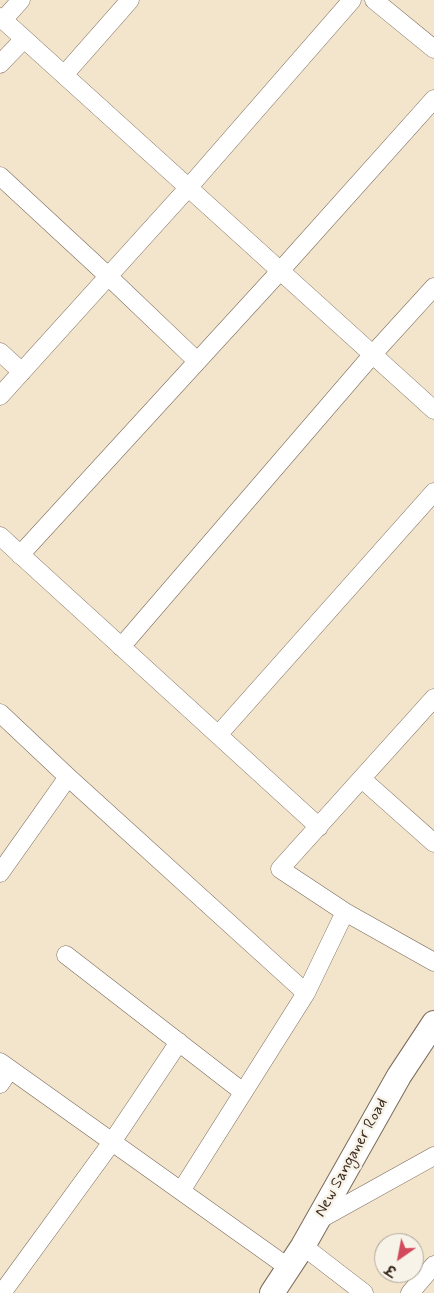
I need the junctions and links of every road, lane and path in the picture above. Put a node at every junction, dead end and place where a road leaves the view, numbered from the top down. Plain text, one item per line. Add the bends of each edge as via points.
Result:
1 (21, 0) edge
2 (130, 0) edge
3 (352, 0) edge
4 (374, 0) edge
5 (2, 18) edge
6 (24, 39) junction
7 (434, 49) edge
8 (0, 64) edge
9 (64, 75) junction
10 (434, 99) edge
11 (0, 176) edge
12 (189, 187) junction
13 (281, 270) junction
14 (108, 276) junction
15 (434, 287) edge
16 (0, 352) edge
17 (373, 354) junction
18 (197, 361) junction
19 (22, 372) junction
20 (0, 396) edge
21 (434, 410) edge
22 (434, 492) edge
23 (0, 536) edge
24 (20, 555) junction
25 (122, 647) junction
26 (434, 698) edge
27 (0, 712) edge
28 (218, 735) junction
29 (68, 777) junction
30 (362, 779) junction
31 (319, 827) junction
32 (434, 843) edge
33 (0, 873) edge
34 (346, 912) junction
35 (66, 955) dead end
36 (434, 962) edge
37 (306, 993) junction
38 (434, 1023) edge
39 (179, 1042) junction
40 (5, 1066) edge
41 (0, 1084) edge
42 (243, 1092) junction
43 (112, 1142) junction
44 (434, 1156) edge
45 (181, 1191) junction
46 (317, 1221) junction
47 (303, 1246) junction
48 (434, 1265) edge
49 (289, 1268) junction
50 (2, 1293) edge
51 (272, 1293) edge
52 (364, 1293) edge
53 (410, 1293) edge

1 - 5 street
2 - 9 street
3 - 12 street
4 - 7 street
5 - 6 street
6 - 8 street
6 - 9 street
9 - 12 street
10 - 13 street
11 - 14 street
12 - 13 street
12 - 14 street
13 - 17 street
13 - 18 street
14 - 18 street
14 - 19 street
15 - 17 street
16 - 19 street
17 - 21 street
17 - 25 street
18 - 24 street
19 - 20 street
22 - 28 street
23 - 24 street
24 - 25 street
25 - 28 street
26 - 30 street
27 - 29 street
28 - 31 street
29 - 33 street
29 - 37 street
30 - 31 street
30 - 32 street
31 - 34 street via 280,869
34 - 36 street
34 - 37 street
35 - 39 street
37 - 42 street
38 - 46 street, New Sanganer Road via 399,1076
39 - 42 street
39 - 43 street
40 - 41 street
40 - 43 street
42 - 45 street
43 - 45 street
43 - 50 street
44 - 46 street
45 - 49 street
46 - 47 street, New Sanganer Road
47 - 49 street, New Sanganer Road
47 - 52 street
48 - 53 street
49 - 51 street, New Sanganer Road

